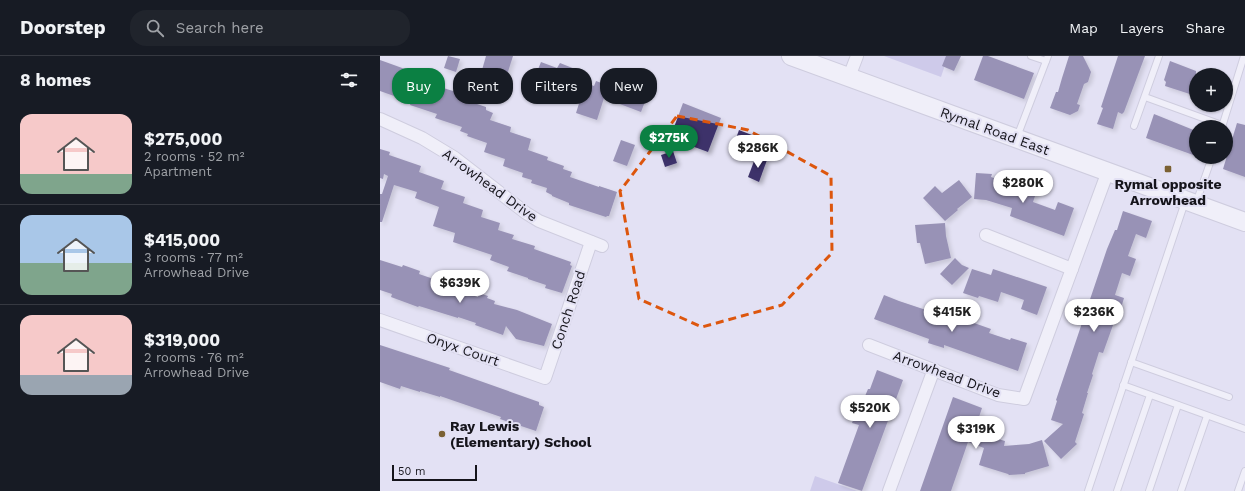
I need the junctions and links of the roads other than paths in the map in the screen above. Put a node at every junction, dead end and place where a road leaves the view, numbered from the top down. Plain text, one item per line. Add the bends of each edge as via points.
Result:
1 (791, 56) edge
2 (857, 56) edge
3 (1031, 56) edge
4 (1158, 56) edge
5 (1244, 56) edge
6 (1047, 59) edge
7 (849, 77) junction
8 (1145, 97) junction
9 (380, 119) edge
10 (1206, 120) edge
11 (1224, 120) edge
12 (1134, 126) dead end
13 (1016, 139) junction
14 (1209, 164) edge
15 (1108, 171) junction
16 (1190, 202) junction
17 (1245, 222) edge
18 (986, 234) dead end
19 (591, 242) junction
20 (602, 246) dead end
21 (1072, 269) junction
22 (380, 320) edge
23 (869, 345) dead end
24 (1131, 362) junction
25 (934, 369) junction
26 (545, 378) joint
27 (1123, 386) junction
28 (1150, 395) junction
29 (1229, 397) dead end
30 (1178, 405) junction
31 (1207, 416) junction
32 (1245, 429) edge
33 (1245, 470) edge
34 (889, 491) edge
35 (1088, 491) edge
36 (1118, 491) edge
37 (1149, 491) edge
38 (1181, 491) edge
39 (1238, 491) edge

1 - 7 main road, Rymal Road East
2 - 7 street
3 - 6 lane
4 - 8 lane
5 - 11 lane
6 - 13 lane
7 - 13 main road, Rymal Road East
8 - 10 lane
8 - 12 lane
9 - 19 street, Arrowhead Drive via 422,138 455,158 539,221
13 - 15 main road, Rymal Road East
14 - 16 lane
15 - 16 main road, Rymal Road East
15 - 21 street, Arrowhead Drive
16 - 17 main road, Rymal Road East
16 - 24 lane
18 - 21 street
19 - 20 street, Arrowhead Drive
19 - 26 street, Conch Road
21 - 25 street, Arrowhead Drive via 1024,399 998,395
22 - 26 street, Onyx Court
23 - 25 street, Arrowhead Drive
24 - 27 lane
24 - 29 lane
25 - 34 street
27 - 28 lane
27 - 35 lane
28 - 30 lane
28 - 36 lane
30 - 31 lane
30 - 37 lane
31 - 32 lane
31 - 38 lane
33 - 39 lane

